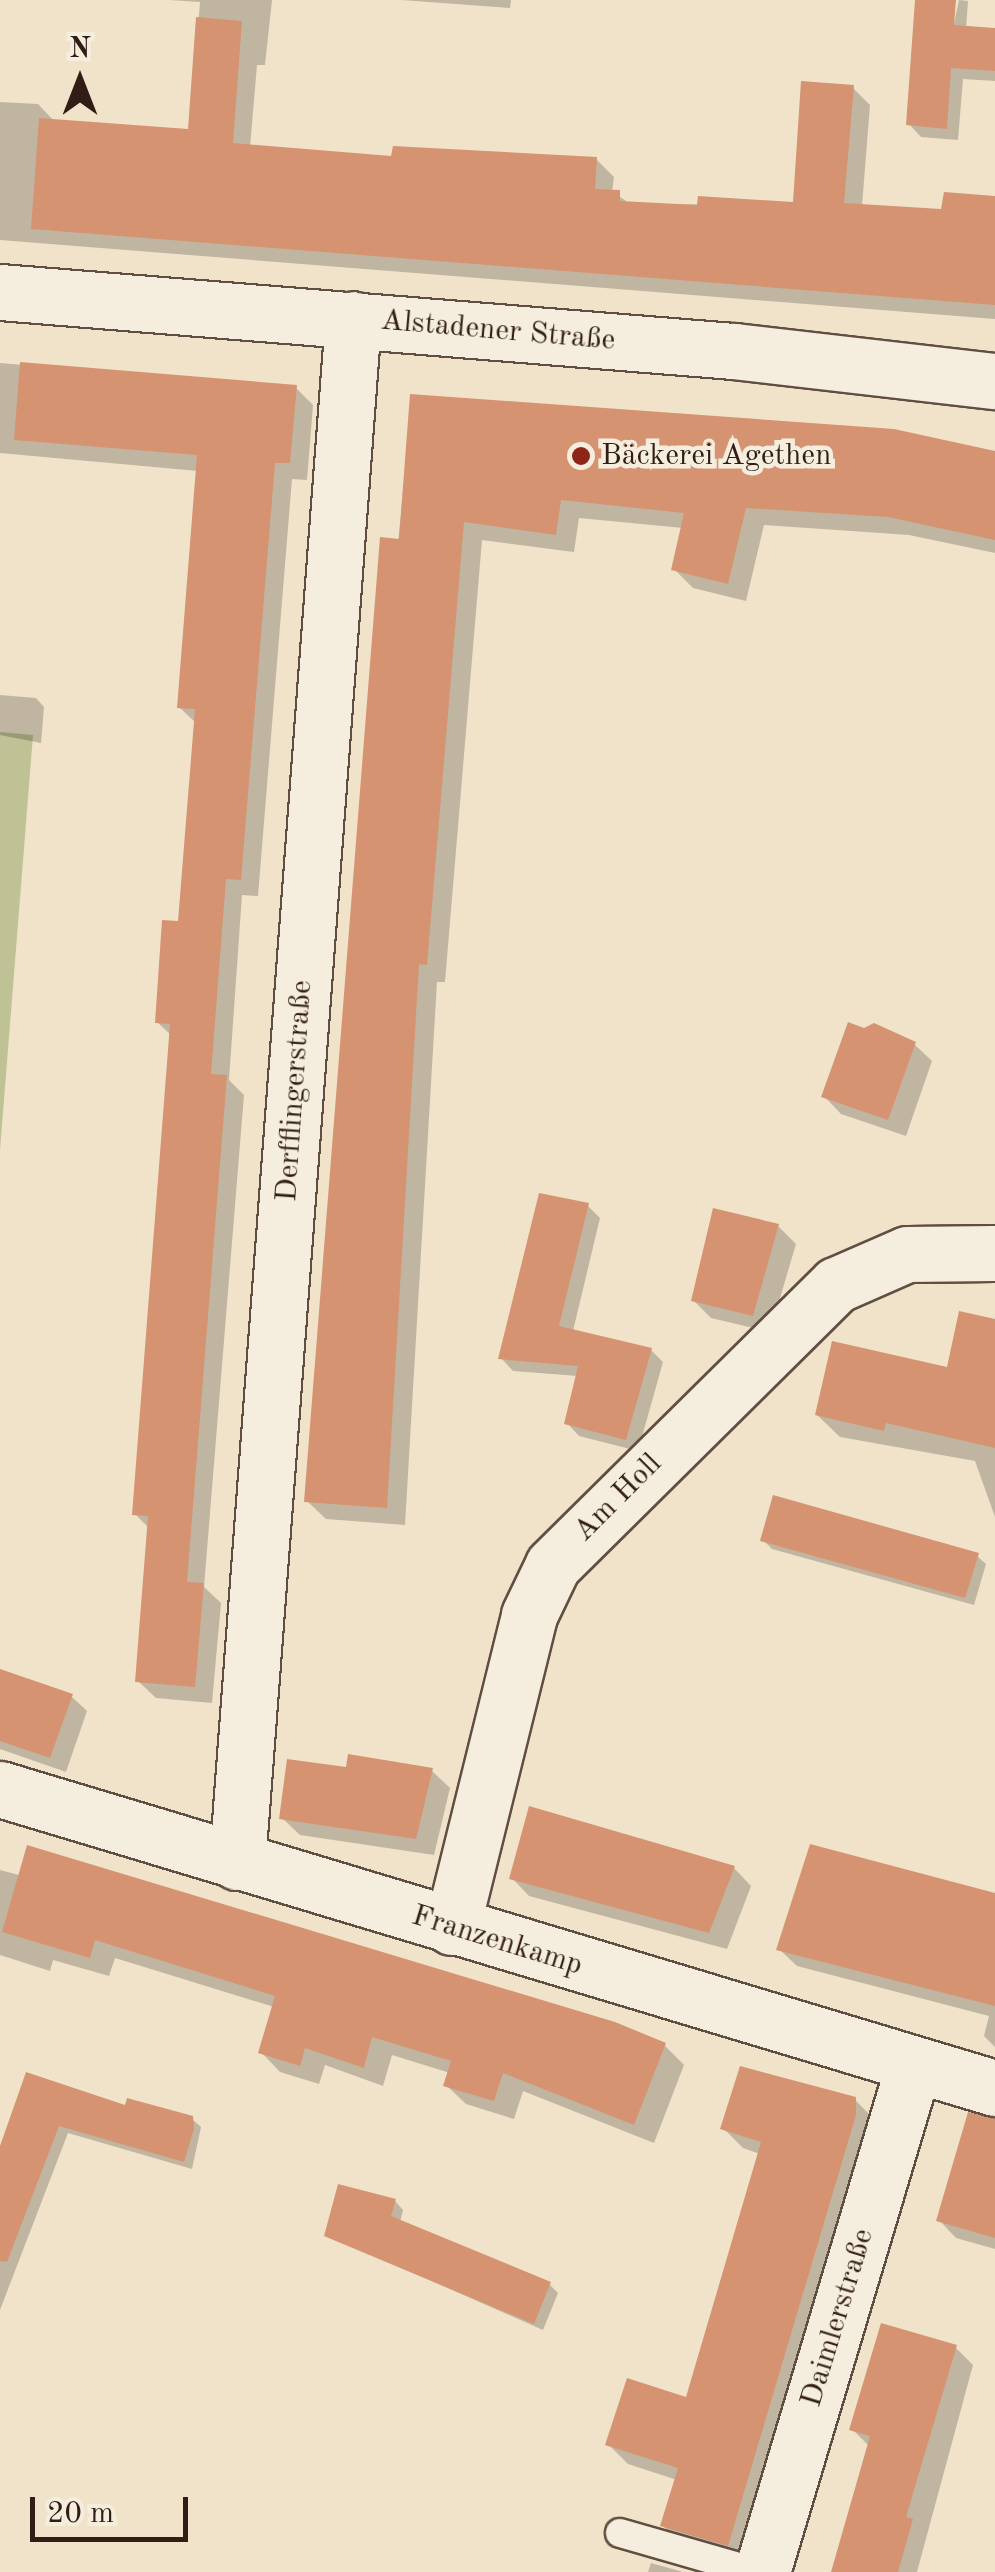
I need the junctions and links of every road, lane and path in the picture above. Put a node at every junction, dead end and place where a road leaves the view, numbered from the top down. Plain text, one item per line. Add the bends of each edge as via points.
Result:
1 (0, 292) edge
2 (353, 320) junction
3 (995, 381) edge
4 (994, 1253) edge
5 (0, 1789) edge
6 (237, 1862) junction
7 (452, 1928) junction
8 (914, 2064) junction
9 (995, 2088) edge
10 (620, 2532) dead end
11 (759, 2572) edge

1 - 2 street, Alstadener Straße
2 - 3 street, Alstadener Straße via 938,370
2 - 6 street, Derfflingerstraße
4 - 7 street, Am Holl via 907,1254 836,1284 553,1565 529,1615
5 - 6 street, Franzenkamp
6 - 7 street, Franzenkamp
7 - 8 street, Franzenkamp
8 - 9 street, Franzenkamp
8 - 11 street, Daimlerstraße
10 - 11 lane

